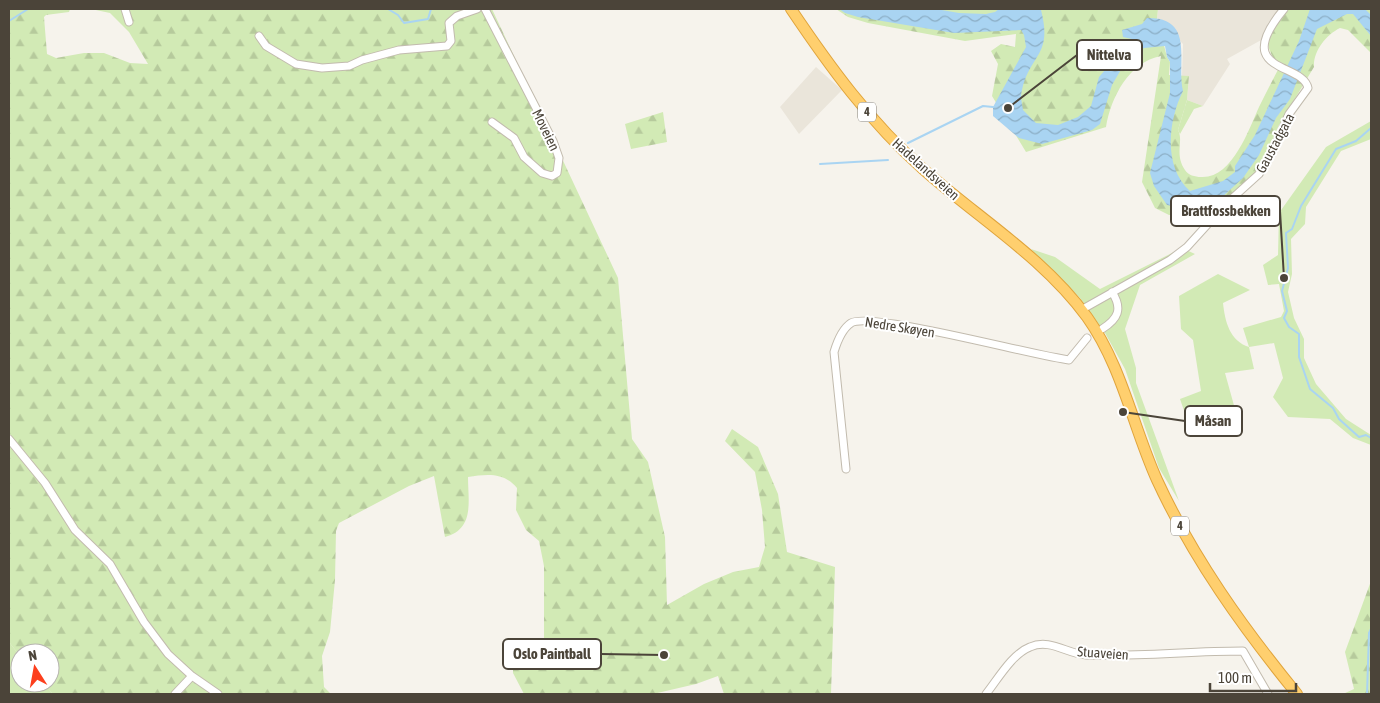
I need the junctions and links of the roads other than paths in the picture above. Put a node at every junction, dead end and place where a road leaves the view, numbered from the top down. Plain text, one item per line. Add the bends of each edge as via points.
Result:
1 (125, 9) edge
2 (477, 9) edge
3 (485, 9) edge
4 (791, 9) edge
5 (1284, 9) edge
6 (129, 22) dead end
7 (260, 36) dead end
8 (492, 122) dead end
9 (1112, 292) junction
10 (1081, 310) junction
11 (1102, 329) dead end
12 (1087, 338) dead end
13 (9, 439) edge
14 (846, 469) dead end
15 (192, 676) junction
16 (175, 694) edge
17 (218, 694) edge
18 (986, 694) edge
19 (1268, 694) edge
20 (1297, 694) edge

1 - 6 street
2 - 7 street via 457,16 449,23 451,41 447,46 399,50 349,66 322,68 296,64 266,46
3 - 8 street, Moveien via 553,142 560,158 557,173 552,176 542,172 524,157 514,138
4 - 10 highway, Hadelandsveien / 4 via 845,86 886,134 934,179 1048,273
5 - 9 street, Gaustadgata via 1268,30 1268,57 1307,86 1289,114 1271,155 1256,178 1227,203 1179,254
9 - 10 street, Gaustadgata
9 - 11 street via 1118,302 1118,314
10 - 20 highway, 4 via 1111,360 1152,469 1189,542 1242,623
12 - 14 street, Nedre Skøyen via 1069,360 912,327 862,319 851,323 838,339 834,352
13 - 15 street via 45,483 76,530 110,564 155,638
15 - 16 street
15 - 17 street
18 - 19 street, Stuaveien via 1015,658 1038,644 1083,655 1243,651

